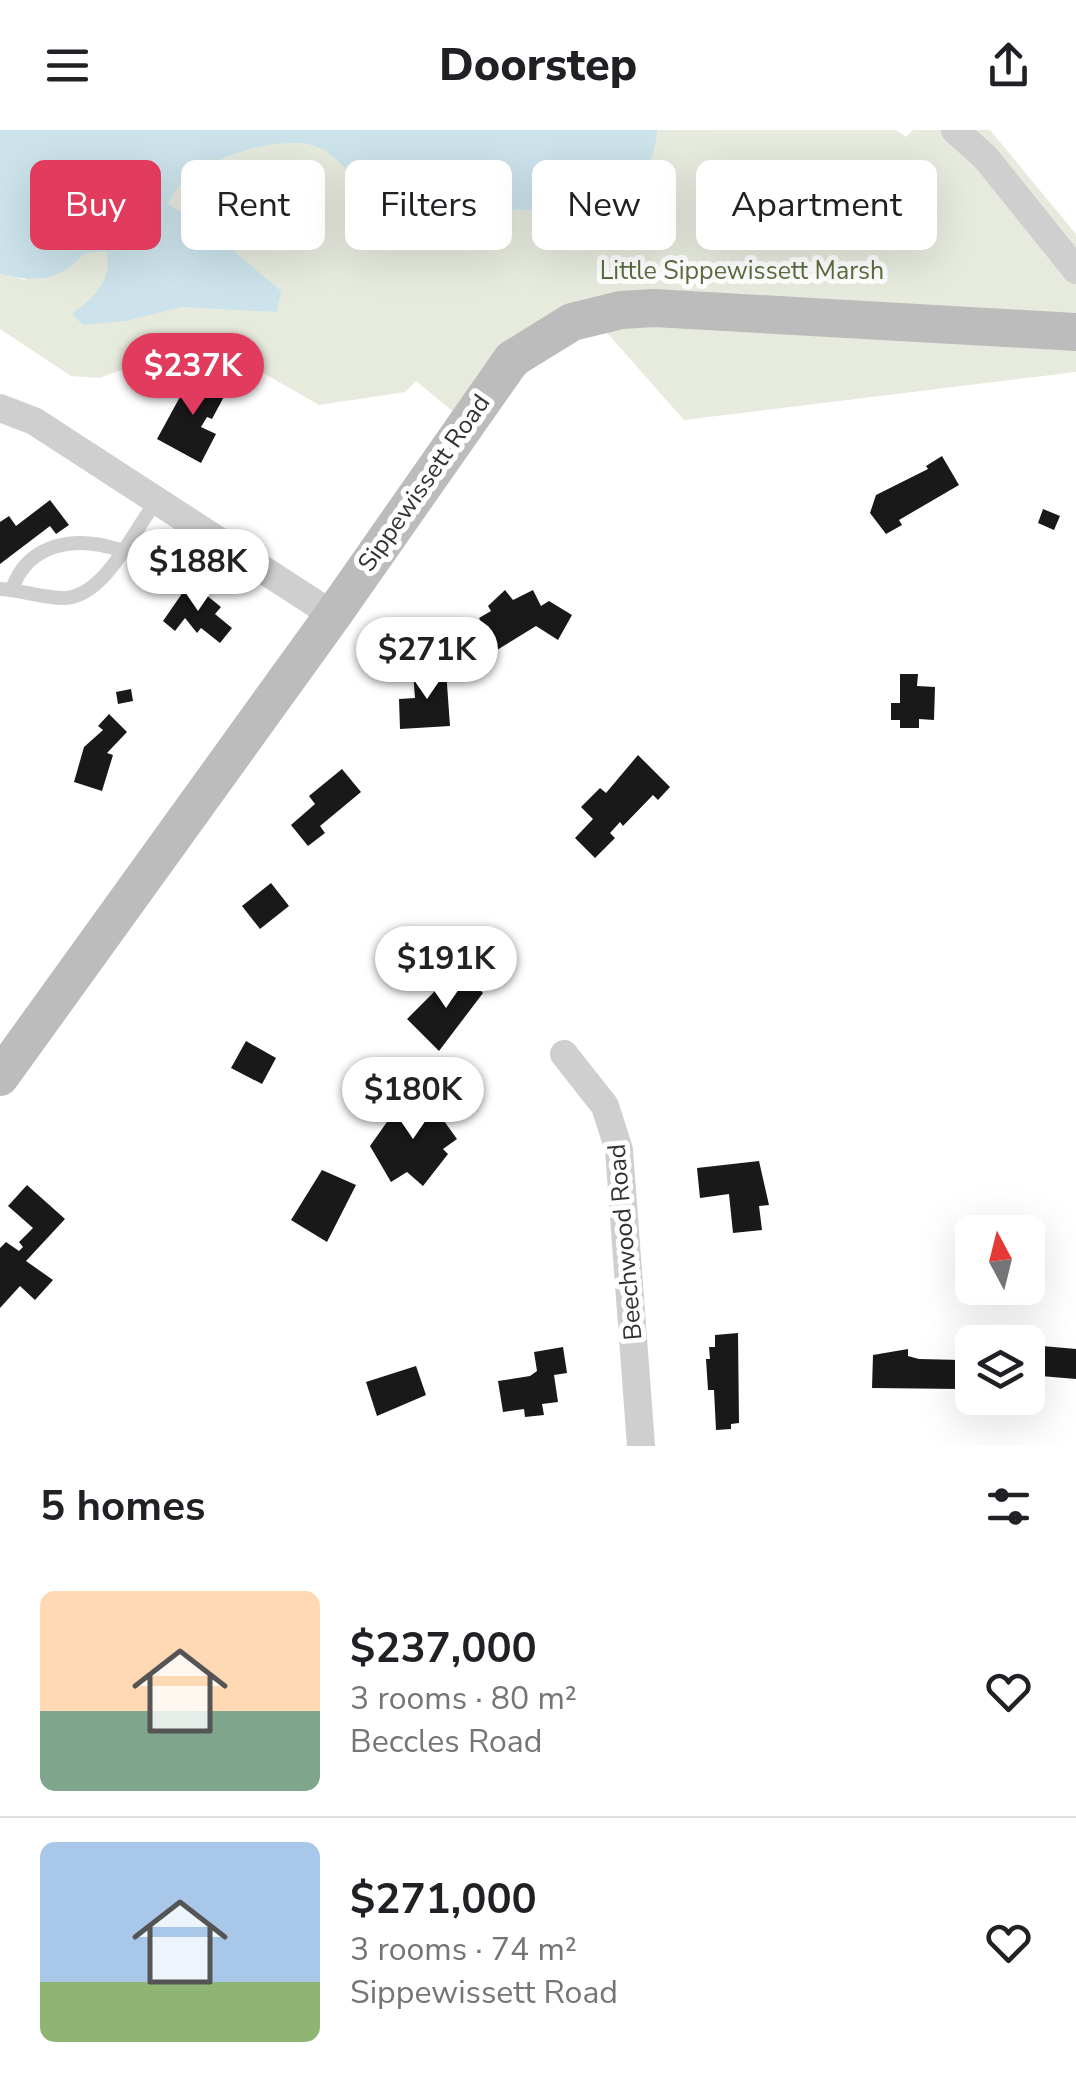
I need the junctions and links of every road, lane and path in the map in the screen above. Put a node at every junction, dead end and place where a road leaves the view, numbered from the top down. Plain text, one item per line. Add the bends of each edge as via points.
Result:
1 (955, 130) edge
2 (1076, 270) edge
3 (1076, 332) edge
4 (0, 408) edge
5 (154, 503) junction
6 (120, 550) junction
7 (6, 589) edge
8 (333, 615) junction
9 (564, 1054) dead end
10 (0, 1076) edge
11 (641, 1446) edge

1 - 2 street via 986,158
3 - 8 main road, Sippewissett Road via 654,308 572,322 512,359
4 - 5 street via 34,421
5 - 6 lane
5 - 8 street
6 - 7 lane via 62,543 21,569
6 - 7 lane via 84,594 68,598
8 - 10 main road, Sippewissett Road
9 - 11 street, Beechwood Road via 605,1106 619,1150

